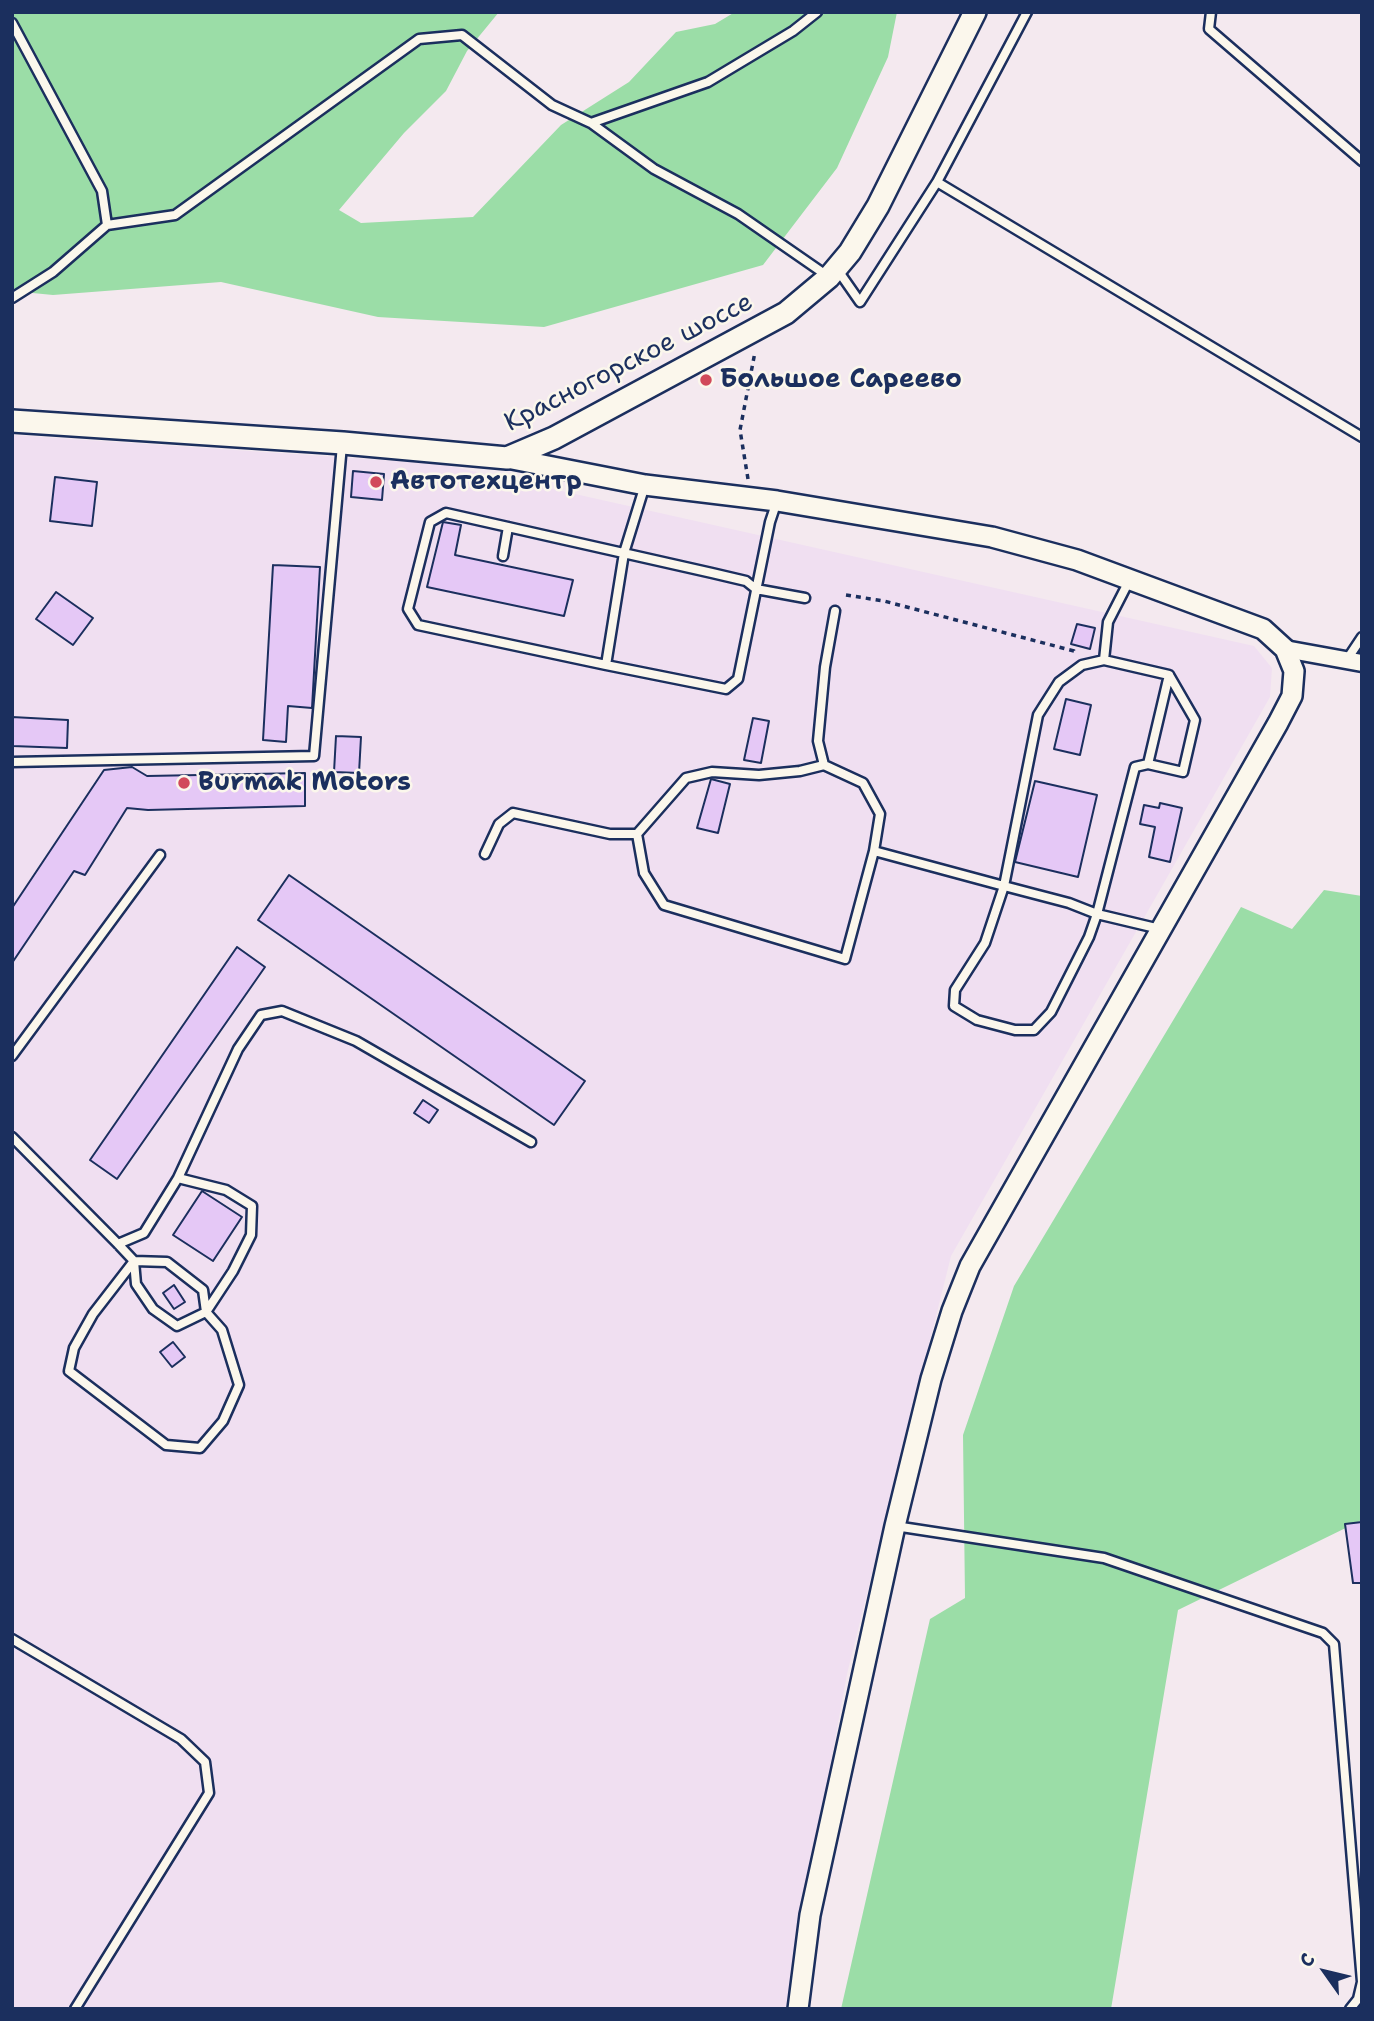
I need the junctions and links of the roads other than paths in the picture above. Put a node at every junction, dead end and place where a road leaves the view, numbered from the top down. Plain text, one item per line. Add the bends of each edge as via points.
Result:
1 (817, 12) edge
2 (975, 12) edge
3 (1027, 12) edge
4 (1211, 12) edge
5 (12, 23) edge
6 (591, 123) junction
7 (1362, 161) edge
8 (937, 182) junction
9 (107, 225) junction
10 (833, 273) junction
11 (12, 298) edge
12 (12, 421) edge
13 (1362, 436) edge
14 (343, 443) junction
15 (507, 458) junction
16 (645, 485) junction
17 (777, 501) junction
18 (508, 527) junction
19 (624, 553) junction
20 (503, 556) dead end
21 (1130, 579) junction
22 (756, 589) junction
23 (805, 598) dead end
24 (835, 611) dead end
25 (1362, 637) edge
26 (1285, 649) junction
27 (1104, 660) junction
28 (1355, 661) edge
29 (606, 665) junction
30 (1169, 675) junction
31 (12, 762) edge
32 (1148, 764) junction
33 (824, 765) junction
34 (637, 834) junction
35 (874, 851) junction
36 (485, 854) dead end
37 (160, 855) dead end
38 (1004, 886) junction
39 (1097, 914) junction
40 (1163, 929) junction
41 (12, 1056) edge
42 (12, 1137) edge
43 (531, 1142) dead end
44 (178, 1178) junction
45 (118, 1244) junction
46 (134, 1261) junction
47 (206, 1312) junction
48 (895, 1526) junction
49 (12, 1639) edge
50 (75, 2009) edge
51 (798, 2009) edge
52 (1350, 2009) edge

1 - 6 lane via 708,82
2 - 10 main road, Красногорское шоссе via 878,206
3 - 8 lane
4 - 7 lane via 1209,29
5 - 9 lane via 102,191
6 - 9 lane via 552,105 462,35 419,39 174,215
6 - 10 lane via 654,169
8 - 10 lane via 859,302
8 - 13 lane
9 - 11 lane via 53,272
10 - 15 main road, Красногорское шоссе via 786,313 554,438
12 - 14 main road, Красногорское шоссе
14 - 15 main road, Красногорское шоссе
14 - 31 lane via 314,756
15 - 16 street
16 - 17 street
16 - 19 lane
17 - 21 street via 992,537
17 - 22 lane
18 - 19 lane
18 - 20 lane
18 - 29 lane via 446,513 430,522 408,609 418,625
19 - 22 lane via 746,581
19 - 29 lane
21 - 26 street via 1263,629
21 - 27 lane via 1108,622
22 - 23 lane
22 - 29 lane via 738,679 726,689
24 - 33 lane via 818,741
25 - 28 lane
26 - 28 street
26 - 40 street via 1294,671 1292,696
27 - 30 lane
27 - 38 lane via 1082,665 1059,682 1038,715
30 - 32 lane
30 - 32 lane via 1195,720 1183,772
32 - 39 lane via 1135,767
33 - 34 lane via 759,775 712,772 686,778
33 - 35 lane via 863,783 880,814
34 - 35 lane via 644,873 664,905 845,959
34 - 36 lane via 610,834 513,813 499,824
35 - 38 lane
37 - 41 lane
38 - 39 lane
38 - 39 lane via 985,943 955,990 954,1006 976,1020 1034,1030 1051,1012 1068,981
39 - 40 lane
40 - 48 street via 970,1266 931,1379
42 - 45 lane
43 - 44 lane via 356,1041 282,1011 261,1015 238,1049
44 - 45 lane via 144,1233
44 - 47 lane via 226,1190 252,1206 251,1235
45 - 46 lane
46 - 47 lane via 167,1262 202,1290
46 - 47 lane via 136,1284 153,1309 177,1326
46 - 47 lane via 93,1314 74,1348 69,1371 166,1445 201,1448 223,1422 239,1385 222,1331
48 - 51 street via 810,1915
48 - 52 lane via 1104,1558 1323,1633 1334,1644 1362,1982
49 - 50 lane via 181,1739 205,1762 208,1793

